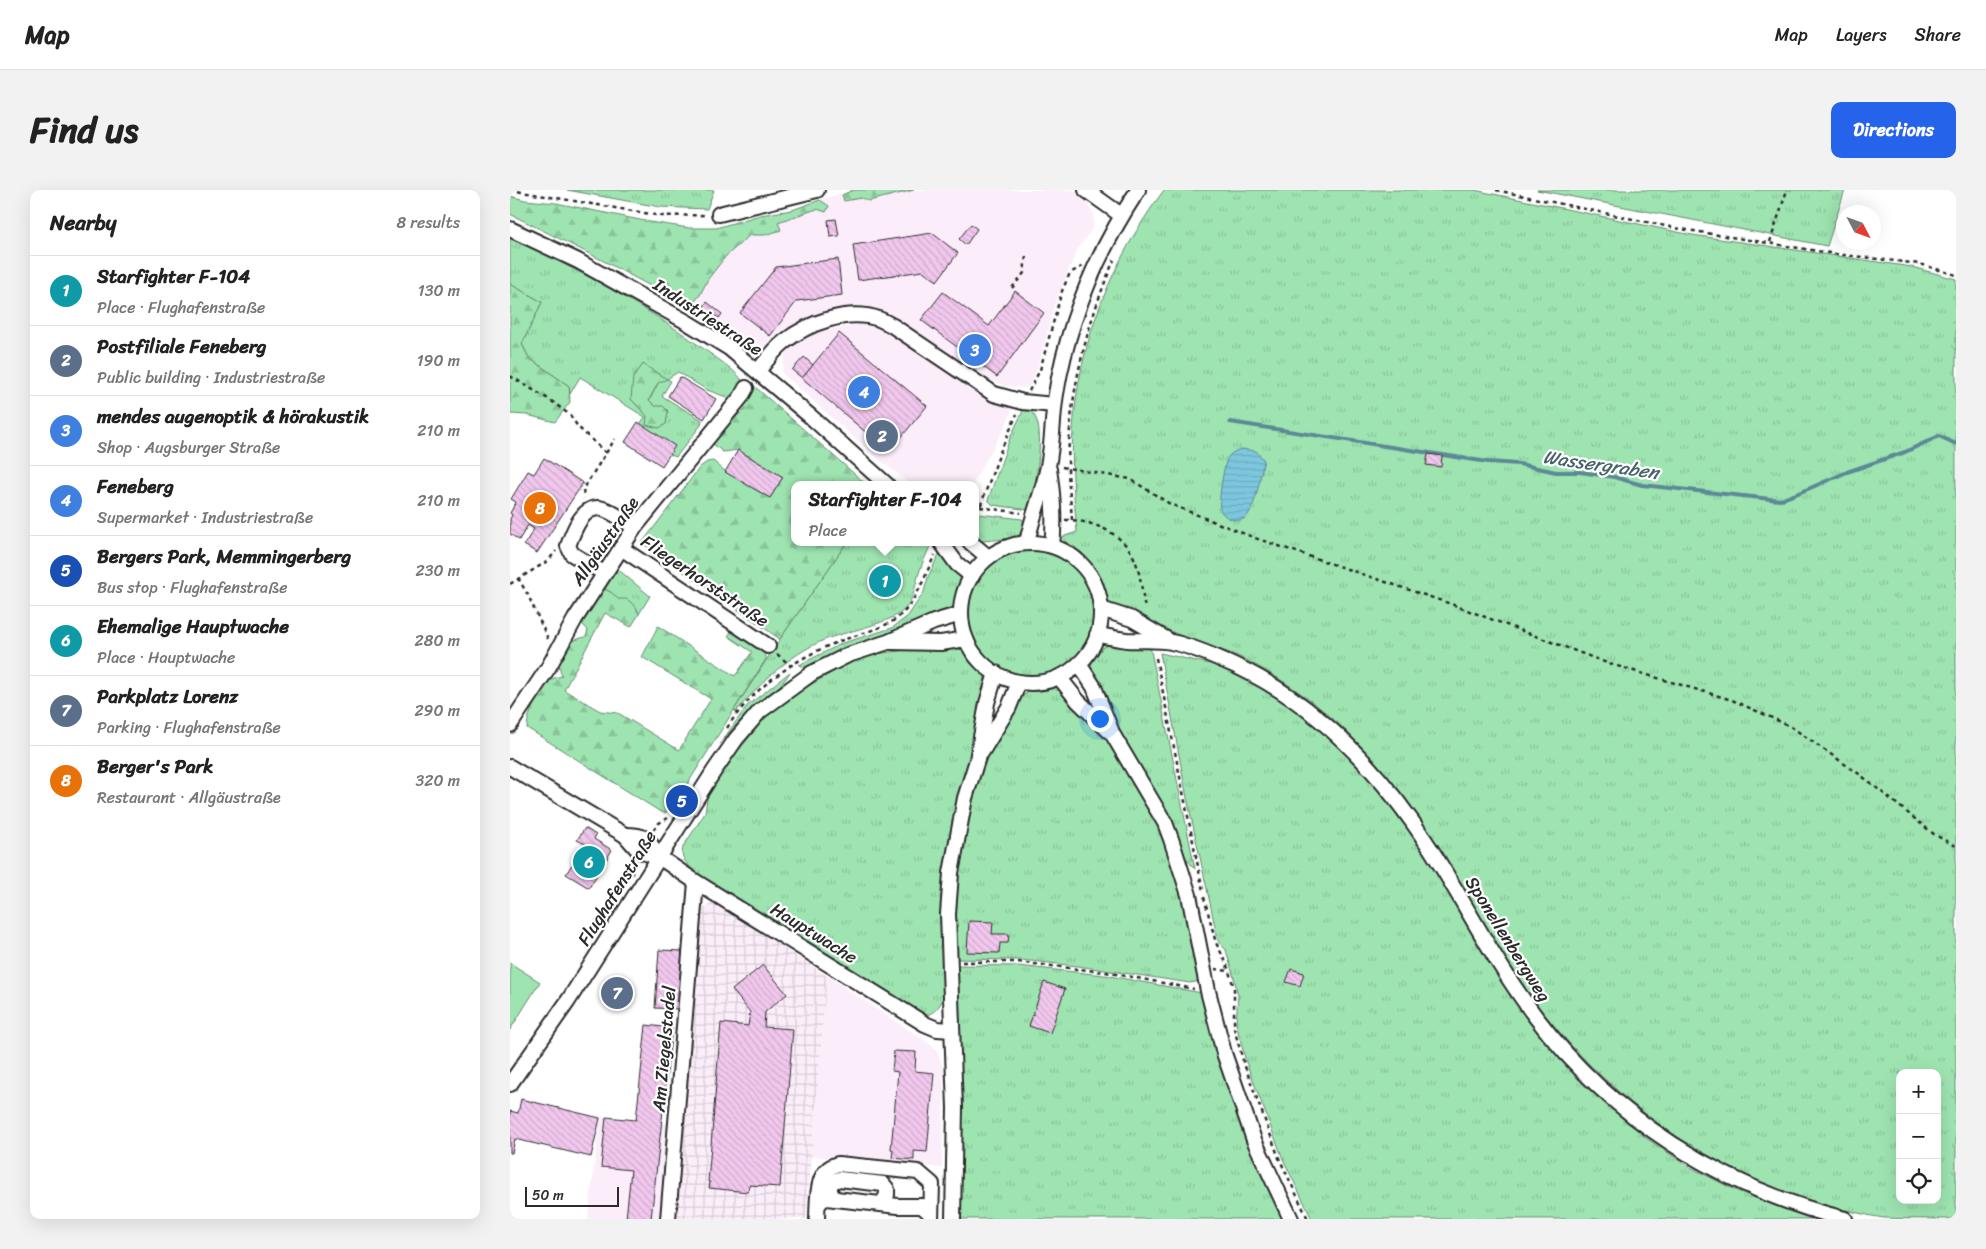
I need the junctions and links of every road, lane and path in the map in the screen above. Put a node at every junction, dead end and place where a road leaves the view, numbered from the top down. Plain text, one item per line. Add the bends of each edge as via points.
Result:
1 (510, 190) edge
2 (816, 190) edge
3 (1138, 190) edge
4 (1496, 190) edge
5 (1787, 190) edge
6 (1093, 192) edge
7 (774, 196) edge
8 (720, 214) joint
9 (1121, 215) junction
10 (510, 230) edge
11 (1770, 242) junction
12 (1026, 255) dead end
13 (1116, 258) dead end
14 (1070, 273) dead end
15 (1956, 275) edge
16 (1012, 288) dead end
17 (758, 371) junction
18 (510, 376) edge
19 (746, 388) dead end
20 (1028, 393) dead end
21 (1054, 405) junction
22 (1019, 410) dead end
23 (615, 439) dead end
24 (606, 453) junction
25 (1048, 466) junction
26 (1068, 468) junction
27 (883, 481) edge
28 (584, 499) dead end
29 (980, 507) joint
30 (1026, 514) dead end
31 (1061, 519) dead end
32 (1072, 520) junction
33 (635, 527) junction
34 (1027, 543) junction
35 (944, 546) edge
36 (975, 546) edge
37 (1052, 546) junction
38 (558, 547) dead end
39 (622, 548) junction
40 (988, 557) junction
41 (604, 574) junction
42 (972, 576) junction
43 (518, 578) junction
44 (510, 584) edge
45 (1101, 609) junction
46 (1145, 609) dead end
47 (961, 614) junction
48 (1097, 635) junction
49 (966, 639) junction
50 (888, 642) junction
51 (1171, 642) junction
52 (768, 646) joint
53 (555, 655) junction
54 (1156, 658) dead end
55 (1079, 664) junction
56 (791, 666) dead end
57 (996, 674) junction
58 (1059, 677) junction
59 (1019, 682) junction
60 (510, 725) edge
61 (1113, 735) junction
62 (977, 760) junction
63 (510, 767) edge
64 (1956, 846) edge
65 (659, 857) junction
66 (696, 882) junction
67 (949, 962) junction
68 (1208, 991) junction
69 (952, 1030) junction
70 (510, 1084) edge
71 (835, 1199) junction
72 (818, 1204) junction
73 (882, 1204) junction
74 (898, 1206) junction
75 (931, 1217) edge
76 (668, 1219) edge
77 (817, 1219) edge
78 (892, 1219) edge
79 (953, 1219) edge
80 (1291, 1219) edge
81 (1308, 1219) edge
82 (1845, 1219) edge

1 - 8 path via 662,216
2 - 7 street
3 - 9 street
4 - 11 path via 1675,228
5 - 11 path
6 - 9 street
7 - 8 street
9 - 21 street via 1099,257 1073,325
10 - 17 street, Industriestraße via 578,261 685,321 729,348
11 - 15 path via 1920,264
12 - 16 path via 1024,273
13 - 26 path via 1079,364 1070,423
14 - 20 path via 1040,370
17 - 21 street via 783,342 808,326 861,316 879,319 893,326 994,394 1023,402
17 - 27 street, Industriestraße
18 - 24 path via 570,416
19 - 33 street, Allgäustraße
21 - 25 street
22 - 29 path
23 - 24 path
24 - 28 path via 583,489
25 - 26 path
25 - 34 street
25 - 37 street via 1053,492
26 - 32 path
26 - 64 path via 1130,479 1170,504 1255,538 1451,604 1606,663 1732,700 1790,726 1862,776 1935,835
29 - 30 path
31 - 32 path
32 - 46 path via 1087,521 1104,528 1126,546 1135,560
33 - 39 street, Allgäustraße
33 - 41 street via 604,509 587,511 580,520 568,546 572,554
34 - 37 street
34 - 40 street
35 - 42 street via 957,564
36 - 40 street
37 - 45 street via 1083,566 1091,578
38 - 43 path via 548,560
39 - 41 street, Allgäustraße
39 - 52 street, Fliegerhorststraße
40 - 42 street
41 - 53 street, Allgäustraße
42 - 47 street
43 - 44 path
43 - 53 path
45 - 48 street
45 - 51 street, Sponellenbergweg via 1132,619
47 - 49 street
47 - 50 street, Flughafenstraße
48 - 51 street, Sponellenbergweg
48 - 55 street
49 - 50 street, Flughafenstraße via 941,643
49 - 57 street via 982,662
50 - 65 street, Flughafenstraße via 848,655 812,673 760,711 725,755
51 - 82 street, Sponellenbergweg via 1217,657 1282,691 1354,751 1402,807 1430,848 1489,949 1534,1016 1610,1098 1642,1124 1701,1162 1768,1194
52 - 56 path
53 - 60 street, Allgäustraße
54 - 81 path via 1203,894 1216,943 1234,988 1234,1028 1279,1158
55 - 58 street
55 - 61 street via 1094,687
57 - 59 street
57 - 62 street via 987,703
58 - 59 street via 1044,682
58 - 61 street
59 - 62 street via 1009,707
61 - 68 street via 1165,823 1174,846 1189,895
62 - 67 street via 965,798 951,873
63 - 65 street, Hauptwache via 625,836 639,851
65 - 66 street, Hauptwache
65 - 70 street, Flughafenstraße via 563,1009
66 - 69 street, Hauptwache via 925,1024
66 - 76 street, Am Ziegelstadel
67 - 68 path via 1017,962 1105,972
67 - 69 street
68 - 80 street via 1224,1053 1248,1124
69 - 79 street via 955,1108
71 - 72 street via 822,1200
71 - 73 street
71 - 73 street via 830,1187 838,1179 883,1184 888,1189
72 - 75 street via 823,1173 838,1164 918,1172 932,1184
72 - 77 street
73 - 74 street
74 - 75 street via 922,1206
74 - 78 street

